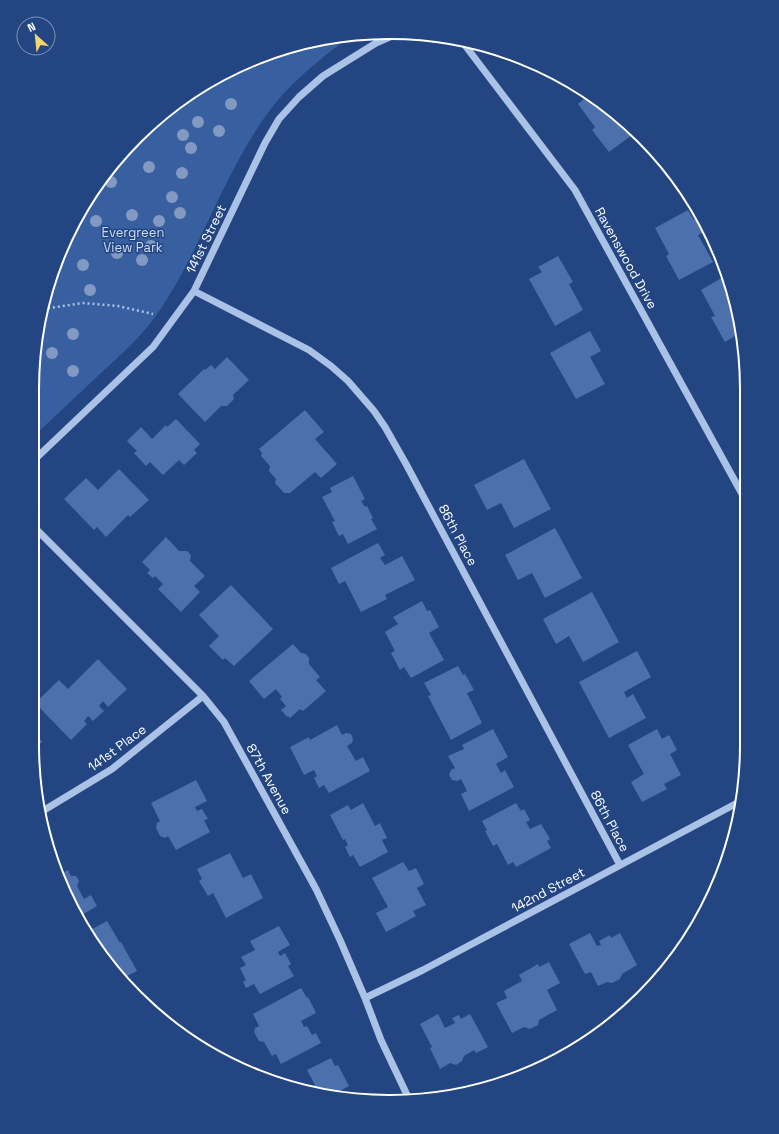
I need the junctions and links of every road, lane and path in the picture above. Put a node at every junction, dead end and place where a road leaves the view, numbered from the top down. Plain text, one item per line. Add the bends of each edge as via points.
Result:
1 (384, 39) edge
2 (468, 48) edge
3 (194, 291) junction
4 (49, 308) edge
5 (153, 314) dead end
6 (39, 455) edge
7 (740, 490) edge
8 (39, 532) edge
9 (203, 696) junction
10 (734, 804) edge
11 (45, 809) edge
12 (620, 865) junction
13 (365, 998) junction
14 (407, 1094) edge

1 - 3 street, 141st Street via 323,76 279,119
2 - 7 street, Ravenswood Drive via 575,190
3 - 6 street, 141st Street via 153,347
3 - 12 street, 86th Place via 309,350 348,381 374,411 406,464
4 - 5 path via 82,303 118,306
8 - 9 street, 87th Avenue
9 - 11 street, 141st Place via 112,769
9 - 13 street, 87th Avenue via 224,722 316,889
10 - 12 street, 142nd Street
12 - 13 street, 142nd Street
13 - 14 street, 87th Avenue via 381,1040

